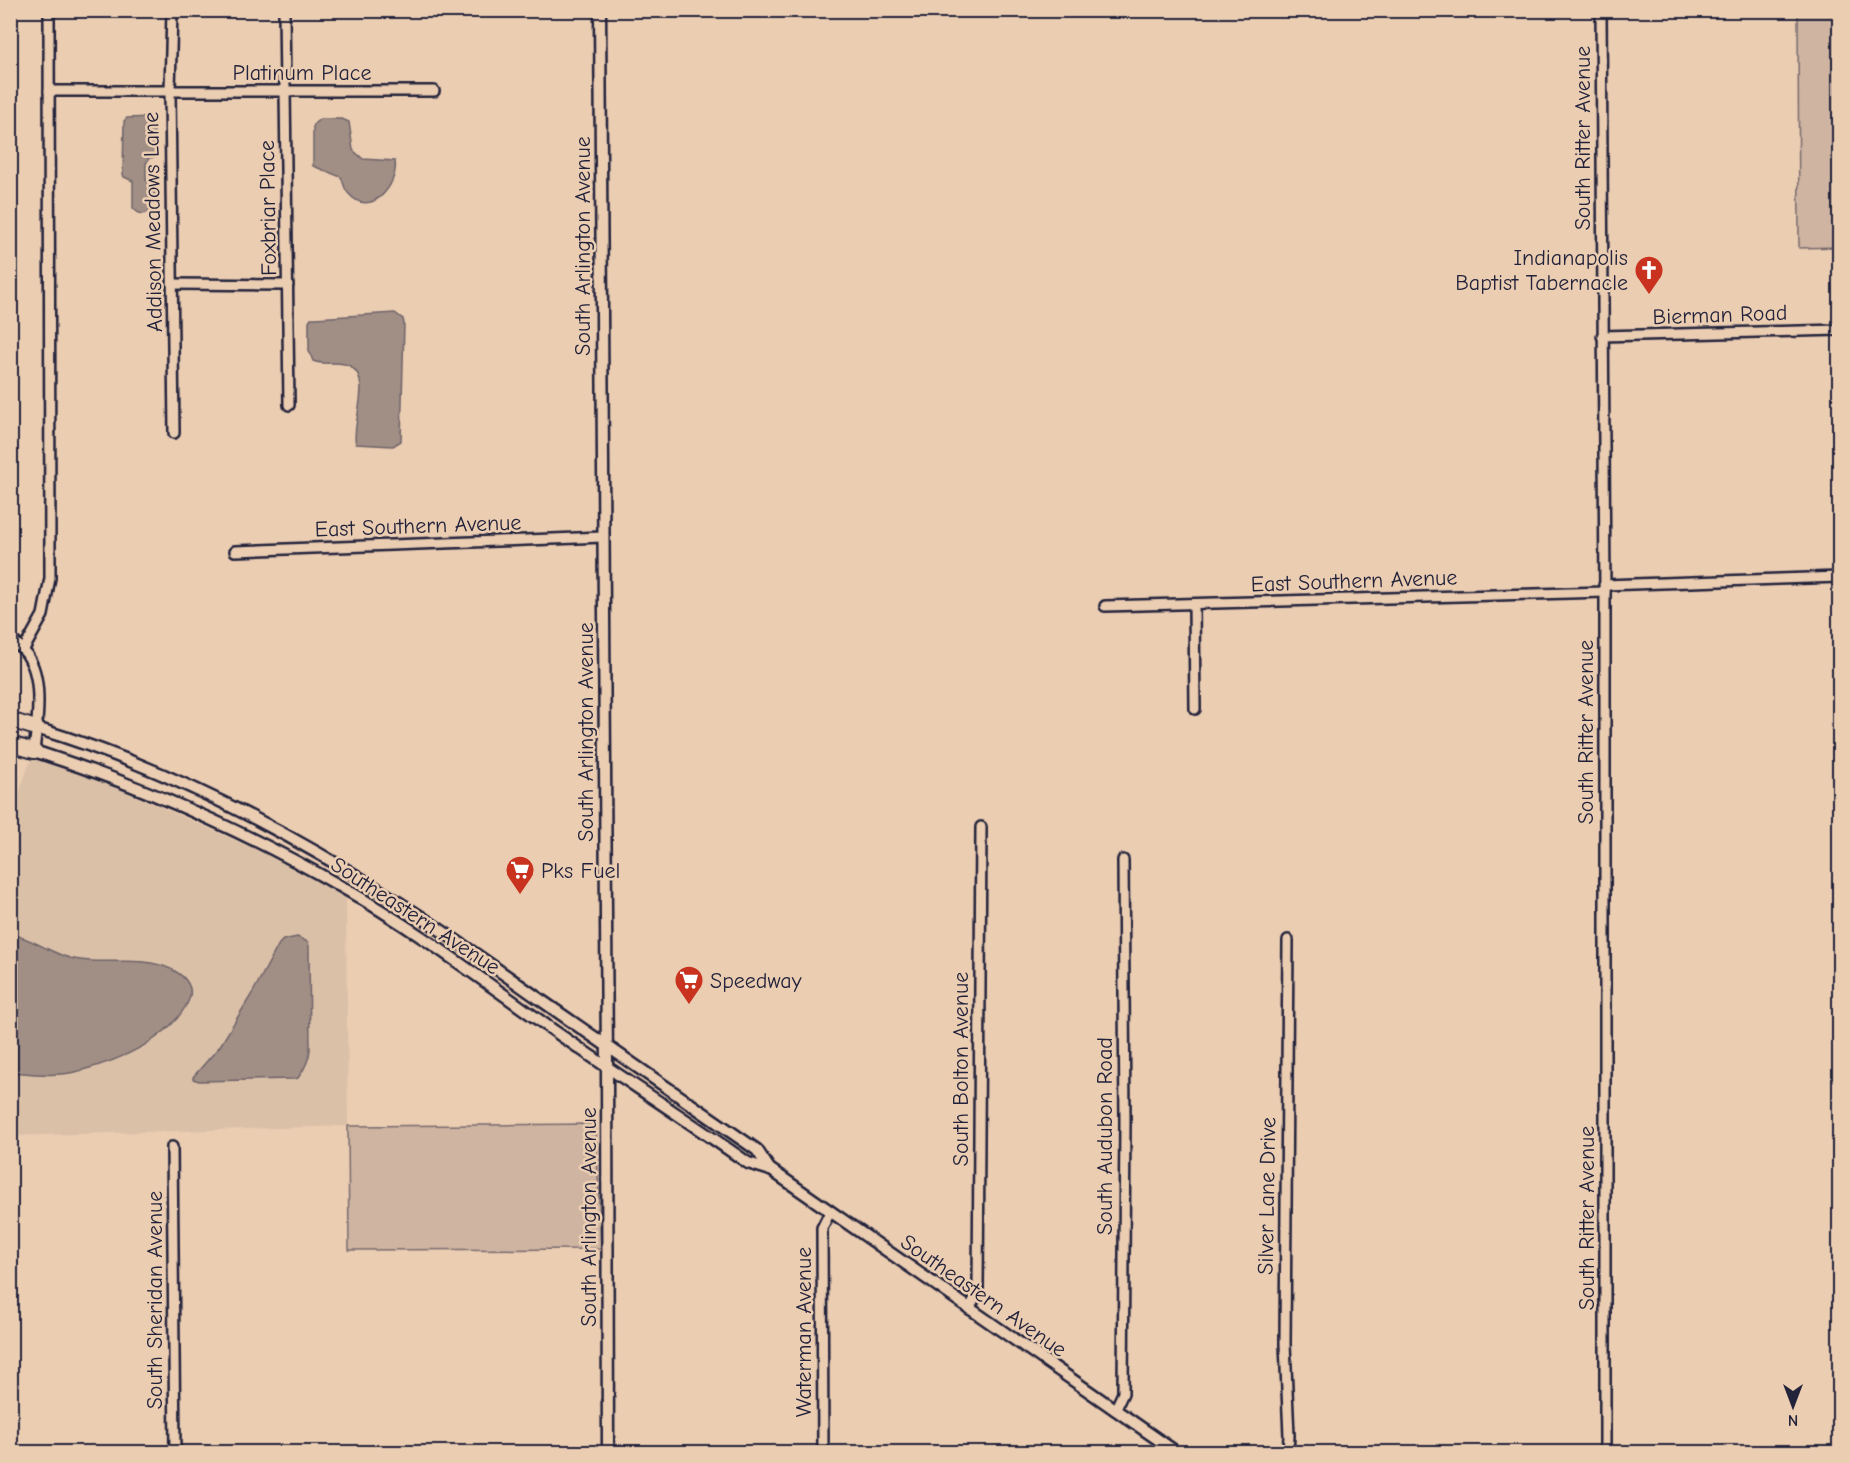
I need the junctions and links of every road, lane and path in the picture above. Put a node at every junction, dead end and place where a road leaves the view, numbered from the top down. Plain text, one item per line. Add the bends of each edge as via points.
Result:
1 (49, 10) edge
2 (171, 10) edge
3 (284, 10) edge
4 (600, 10) edge
5 (1601, 10) edge
6 (49, 91) junction
7 (170, 91) junction
8 (285, 91) junction
9 (435, 91) dead end
10 (172, 284) junction
11 (288, 285) junction
12 (1839, 330) edge
13 (1602, 336) junction
14 (289, 405) dead end
15 (174, 433) dead end
16 (603, 537) junction
17 (235, 551) dead end
18 (1839, 577) edge
19 (1604, 588) junction
20 (1194, 604) junction
21 (1105, 606) dead end
22 (10, 639) edge
23 (24, 649) junction
24 (1195, 709) dead end
25 (10, 720) edge
26 (36, 728) junction
27 (10, 744) edge
28 (34, 751) junction
29 (981, 827) dead end
30 (1123, 860) dead end
31 (1288, 940) dead end
32 (606, 1046) junction
33 (608, 1065) junction
34 (172, 1147) dead end
35 (771, 1170) junction
36 (830, 1212) junction
37 (969, 1309) junction
38 (1115, 1410) junction
39 (175, 1452) edge
40 (608, 1452) edge
41 (823, 1452) edge
42 (1176, 1452) edge
43 (1288, 1452) edge
44 (1605, 1452) edge

1 - 6 street
2 - 7 street, Addison Meadows Lane
3 - 8 street, Foxbriar Place
4 - 16 main road, South Arlington Avenue
5 - 13 street, South Ritter Avenue
6 - 7 street, Platinum Place
6 - 23 street via 50,578 43,615
7 - 8 street, Platinum Place
7 - 10 street, Addison Meadows Lane
8 - 9 street, Platinum Place
8 - 11 street, Foxbriar Place
10 - 11 street
10 - 15 street, Addison Meadows Lane
11 - 14 street, Foxbriar Place
12 - 13 street, Bierman Road
13 - 19 street, South Ritter Avenue
16 - 17 street, East Southern Avenue
16 - 32 main road, South Arlington Avenue
18 - 19 street, East Southern Avenue
19 - 20 street, East Southern Avenue
19 - 44 street, South Ritter Avenue
20 - 21 street, East Southern Avenue
20 - 24 street
22 - 23 street
23 - 26 street via 36,679
25 - 26 highway
26 - 28 street
26 - 32 main road, Southeastern Avenue via 182,784 336,863
27 - 28 highway
28 - 33 main road, Southeastern Avenue via 167,800 322,876 398,920
29 - 37 street, South Bolton Avenue via 978,1293
30 - 38 street, South Audubon Road via 1123,1394
31 - 43 street, Silver Lane Drive
32 - 33 main road, South Arlington Avenue
32 - 35 main road, Southeastern Avenue via 757,1150
33 - 35 main road, Southeastern Avenue via 748,1163
33 - 40 main road, South Arlington Avenue
34 - 39 street, South Sheridan Avenue
35 - 36 main road, Southeastern Avenue
36 - 37 main road, Southeastern Avenue
36 - 41 street, Waterman Avenue via 822,1228
37 - 38 main road, Southeastern Avenue
38 - 42 main road, Southeastern Avenue

